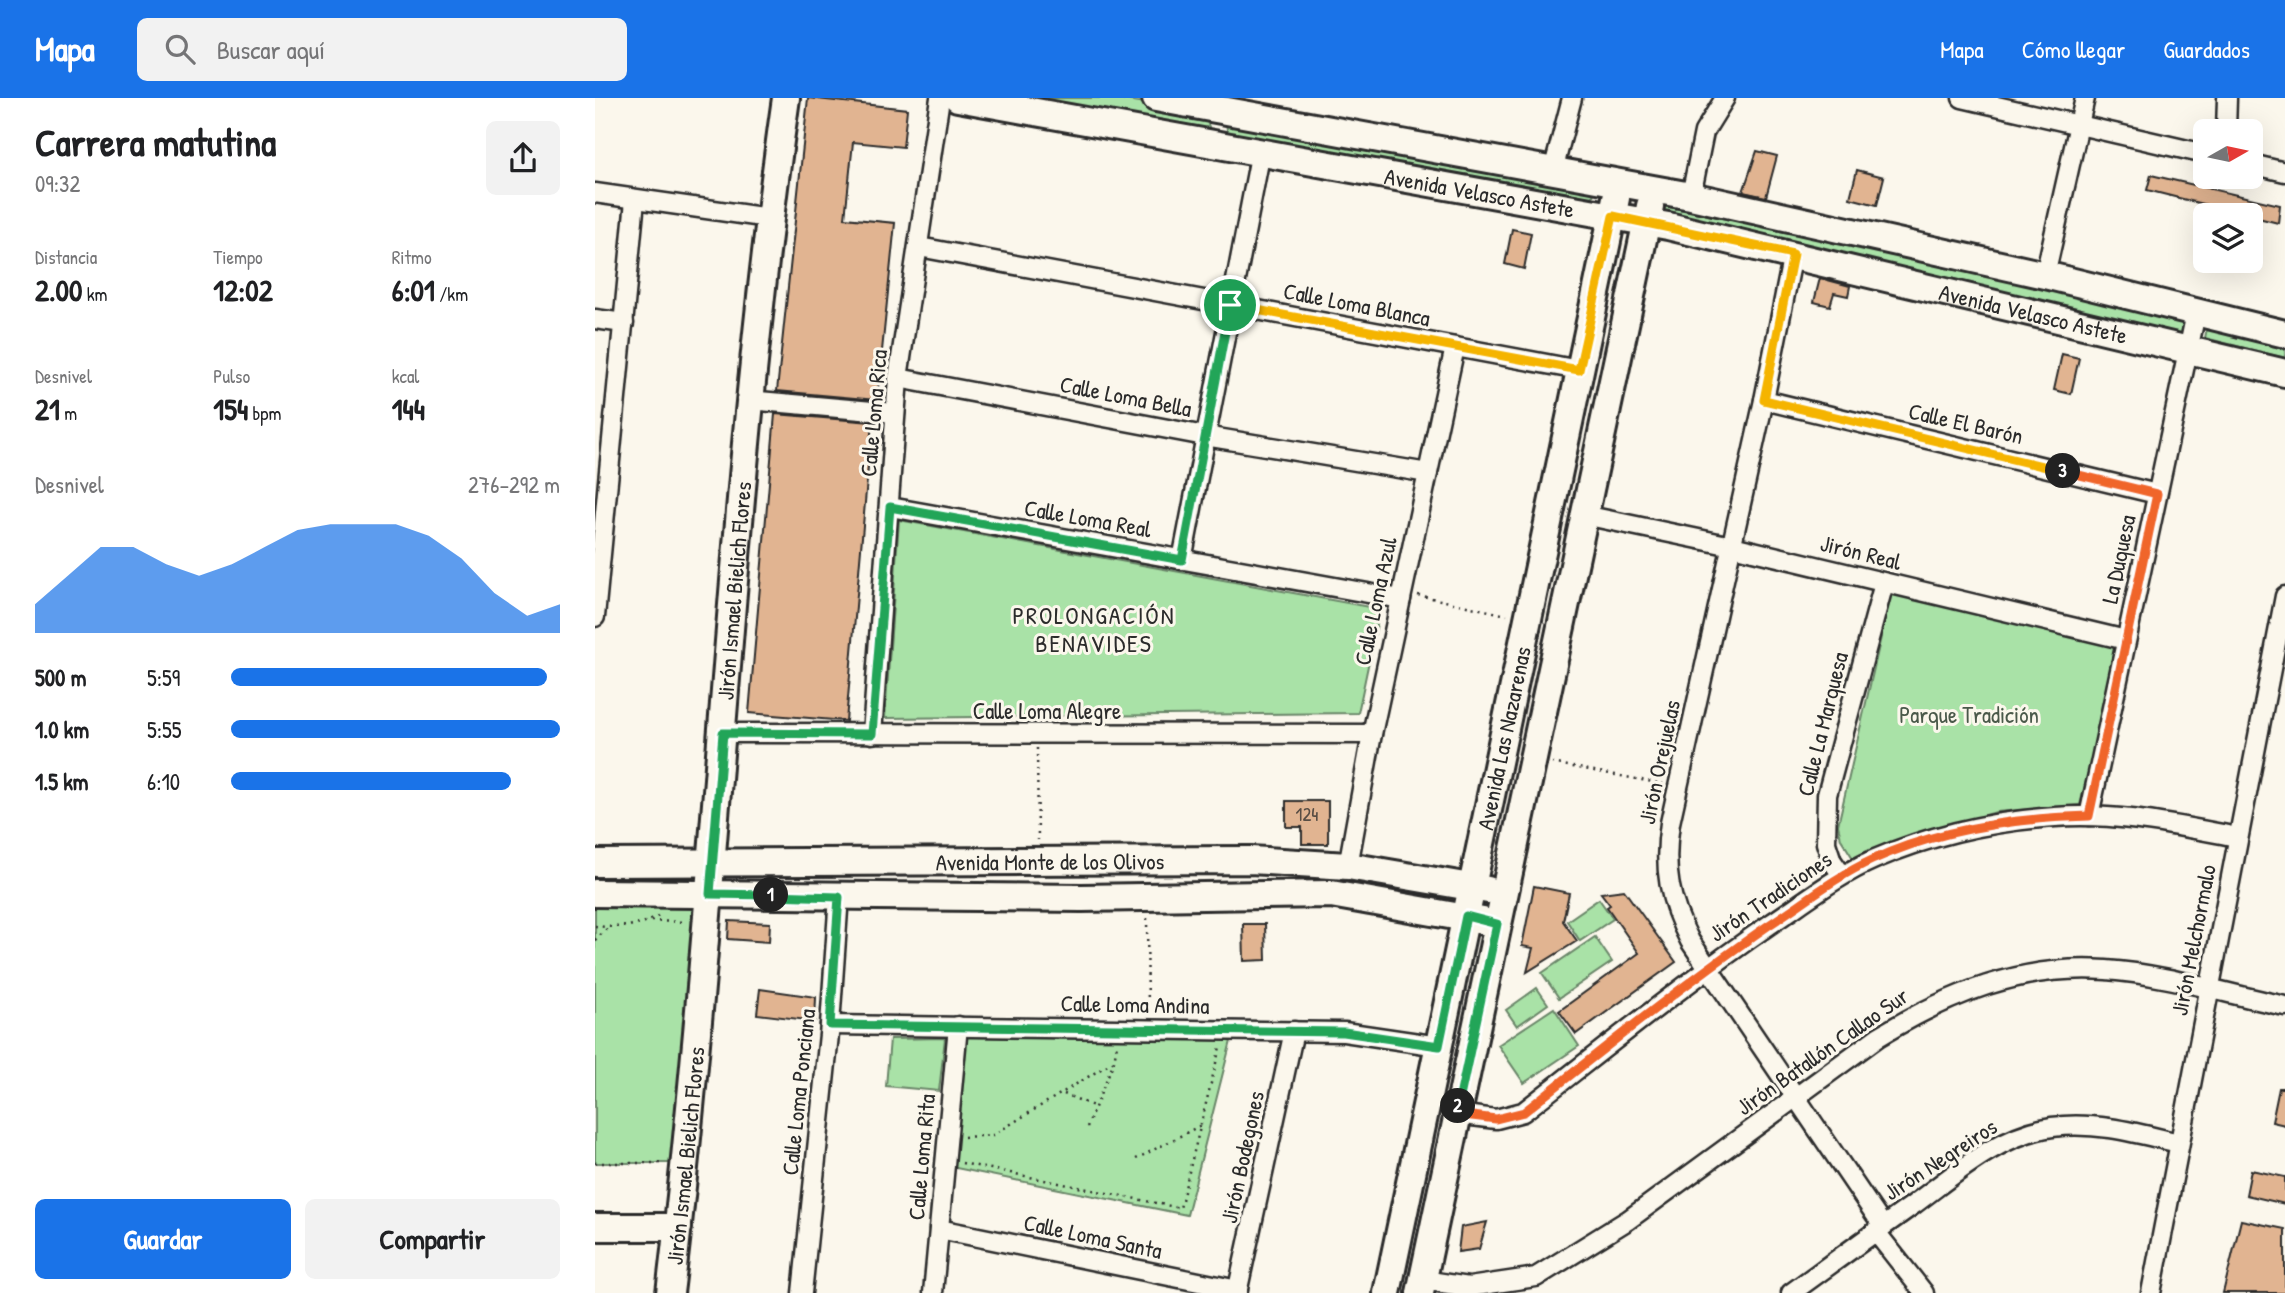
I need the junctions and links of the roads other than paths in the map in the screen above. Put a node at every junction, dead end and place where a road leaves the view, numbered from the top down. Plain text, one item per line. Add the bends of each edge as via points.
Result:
1 (786, 98) edge
2 (940, 98) edge
3 (958, 98) edge
4 (1156, 98) edge
5 (1572, 98) edge
6 (1725, 98) edge
7 (1962, 98) edge
8 (2085, 98) edge
9 (2227, 98) edge
10 (1223, 104) edge
11 (2226, 119) edge
12 (2081, 125) junction
13 (1215, 143) junction
14 (1261, 151) junction
15 (2193, 151) edge
16 (2263, 167) edge
17 (1553, 171) junction
18 (2285, 172) edge
19 (1620, 184) junction
20 (1653, 190) junction
21 (595, 193) edge
22 (1691, 196) junction
23 (635, 200) junction
24 (1613, 216) junction
25 (769, 218) junction
26 (1646, 222) junction
27 (919, 247) junction
28 (1793, 254) junction
29 (2045, 275) junction
30 (1230, 305) junction
31 (2196, 313) junction
32 (595, 319) edge
33 (624, 323) junction
34 (2285, 334) edge
35 (1455, 347) junction
36 (2188, 350) junction
37 (1579, 370) junction
38 (2285, 373) edge
39 (898, 378) junction
40 (749, 400) junction
41 (1764, 400) junction
42 (895, 413) junction
43 (1206, 436) junction
44 (603, 446) edge
45 (1428, 473) junction
46 (2157, 494) junction
47 (890, 507) junction
48 (1584, 515) junction
49 (1733, 546) junction
50 (1182, 560) junction
51 (1884, 583) junction
52 (1402, 595) junction
53 (2285, 596) edge
54 (595, 610) edge
55 (2126, 640) junction
56 (723, 733) junction
57 (872, 734) junction
58 (1372, 734) junction
59 (2089, 816) junction
60 (2238, 838) junction
61 (595, 863) edge
62 (712, 863) junction
63 (1348, 866) junction
64 (1842, 876) junction
65 (1472, 886) junction
66 (595, 894) edge
67 (710, 894) junction
68 (1503, 894) junction
69 (839, 897) junction
70 (1466, 916) junction
71 (1497, 924) junction
72 (1708, 967) junction
73 (2209, 990) junction
74 (2285, 1006) edge
75 (830, 1025) junction
76 (958, 1026) junction
77 (1294, 1031) junction
78 (1439, 1046) junction
79 (1796, 1098) junction
80 (1456, 1114) junction
81 (2178, 1143) junction
82 (595, 1227) edge
83 (678, 1227) junction
84 (939, 1229) junction
85 (1879, 1229) junction
86 (1421, 1286) edge
87 (1238, 1292) edge
88 (670, 1293) edge
89 (802, 1293) edge
90 (933, 1293) edge
91 (1387, 1293) edge
92 (1791, 1293) edge
93 (1924, 1293) edge
94 (2151, 1293) edge

1 - 25 street, Jirón Ismael Bielich Flores
2 - 27 street, Calle Loma Rica
3 - 13 street, Avenida Velasco Astete
4 - 10 street, Avenida Velasco Astete
5 - 17 street
6 - 22 street via 1704,132
7 - 12 street
8 - 12 street
9 - 11 street
10 - 13 street
10 - 17 street, Avenida Velasco Astete
12 - 15 street
12 - 29 street
13 - 14 street, Avenida Velasco Astete
14 - 24 street, Avenida Velasco Astete
14 - 30 street
16 - 18 street
17 - 19 street, Avenida Velasco Astete
19 - 20 street, Avenida Velasco Astete
19 - 24 street, Avenida Las Nazarenas
20 - 22 street, Avenida Velasco Astete
20 - 26 street, Avenida Las Nazarenas
21 - 23 street
22 - 29 street, Avenida Velasco Astete
23 - 25 street
23 - 33 street
24 - 26 street, Avenida Velasco Astete
24 - 37 street, Avenida Las Nazarenas
25 - 40 street, Jirón Ismael Bielich Flores
26 - 28 street, Avenida Velasco Astete
26 - 48 street, Avenida Las Nazarenas
27 - 30 street, Calle Loma Blanca
27 - 39 street, Calle Loma Rica
28 - 36 street, Avenida Velasco Astete
28 - 41 street, Jirón Orejuelas
29 - 31 street, Avenida Velasco Astete
30 - 35 street, Calle Loma Blanca
30 - 43 street
31 - 34 street, Avenida Velasco Astete
31 - 36 street, La Duquesa
32 - 33 street
33 - 44 street
35 - 37 street, Calle Loma Blanca
35 - 45 street, Calle Loma Azul
36 - 38 street, Avenida Velasco Astete
36 - 46 street, La Duquesa
37 - 65 street, Avenida Las Nazarenas
39 - 42 street, Calle Loma Rica
39 - 43 street, Calle Loma Bella
40 - 42 street
40 - 56 street, Jirón Ismael Bielich Flores
41 - 46 street, Calle El Barón
41 - 49 street, Jirón Orejuelas
42 - 47 street, Calle Loma Rica
43 - 45 street, Calle Loma Bella
43 - 50 street
44 - 54 street
45 - 52 street, Calle Loma Azul
46 - 55 street, La Duquesa
47 - 50 street, Calle Loma Real
47 - 57 street, Calle Loma Rica
48 - 49 street, Jirón Real
48 - 68 street, Avenida Las Nazarenas
49 - 51 street, Jirón Real
49 - 72 street, Jirón Orejuelas via 1666,849 1666,874 1677,917
50 - 52 street, Calle Loma Real
51 - 55 street, Jirón Real
51 - 64 street, Calle La Marquesa via 1827,795 1826,843
52 - 58 street, Calle Loma Azul
53 - 60 street, Jirón Melchormalo
55 - 59 street, La Duquesa
56 - 57 street, Calle Loma Alegre
56 - 62 street, Jirón Ismael Bielich Flores
57 - 58 street, Calle Loma Alegre
58 - 63 street, Calle Loma Azul
59 - 60 street, Jirón Tradiciones
59 - 64 street, Jirón Tradiciones via 2019,821 1932,839
60 - 73 street, Jirón Melchormalo
61 - 62 street, Avenida Monte de los Olivos
62 - 63 street, Avenida Monte de los Olivos via 1250,860
62 - 67 street, Jirón Ismael Bielich Flores
63 - 65 street, Avenida Monte de los Olivos
64 - 72 street, Jirón Tradiciones
65 - 68 street, Avenida Monte de los Olivos
65 - 70 street, Avenida Las Nazarenas
66 - 67 street, Avenida Monte de los Olivos
67 - 69 street, Avenida Monte de los Olivos
67 - 83 street, Jirón Ismael Bielich Flores
68 - 71 street, Avenida Las Nazarenas
69 - 70 street, Avenida Monte de los Olivos via 1331,894
69 - 75 street, Calle Loma Ponciana
70 - 71 street, Avenida Monte de los Olivos
70 - 78 street, Avenida Las Nazarenas
71 - 80 street, Avenida Las Nazarenas
72 - 79 street, Jirón Orejuelas
72 - 80 street, Jirón Tradiciones via 1524,1112 1496,1119
73 - 74 street, Jirón Batallón Callao Sur
73 - 79 street, Jirón Batallón Callao Sur via 2107,970 2043,971 2005,978 1921,1010
73 - 81 street, Jirón Melchormalo
75 - 76 street, Calle Loma Andina
75 - 89 street, Calle Loma Ponciana
76 - 77 street, Calle Loma Andina
76 - 84 street, Calle Loma Rita
77 - 78 street, Calle Loma Andina via 1344,1032
77 - 87 street, Jirón Bodegones
78 - 91 street, Avenida Las Nazarenas
79 - 85 street, Jirón Orejuelas
79 - 86 street, Jirón Batallón Callao Sur via 1628,1220 1536,1277 1469,1287
80 - 86 street, Avenida Las Nazarenas
81 - 85 street, Jirón Negreiros via 2117,1128 2049,1127 1988,1152
81 - 94 street, Jirón Melchormalo
82 - 83 street
83 - 88 street, Jirón Ismael Bielich Flores
84 - 87 street, Calle Loma Santa
84 - 90 street, Calle Loma Rita
85 - 92 street, Jirón Negreiros
85 - 93 street, Jirón Orejuelas

